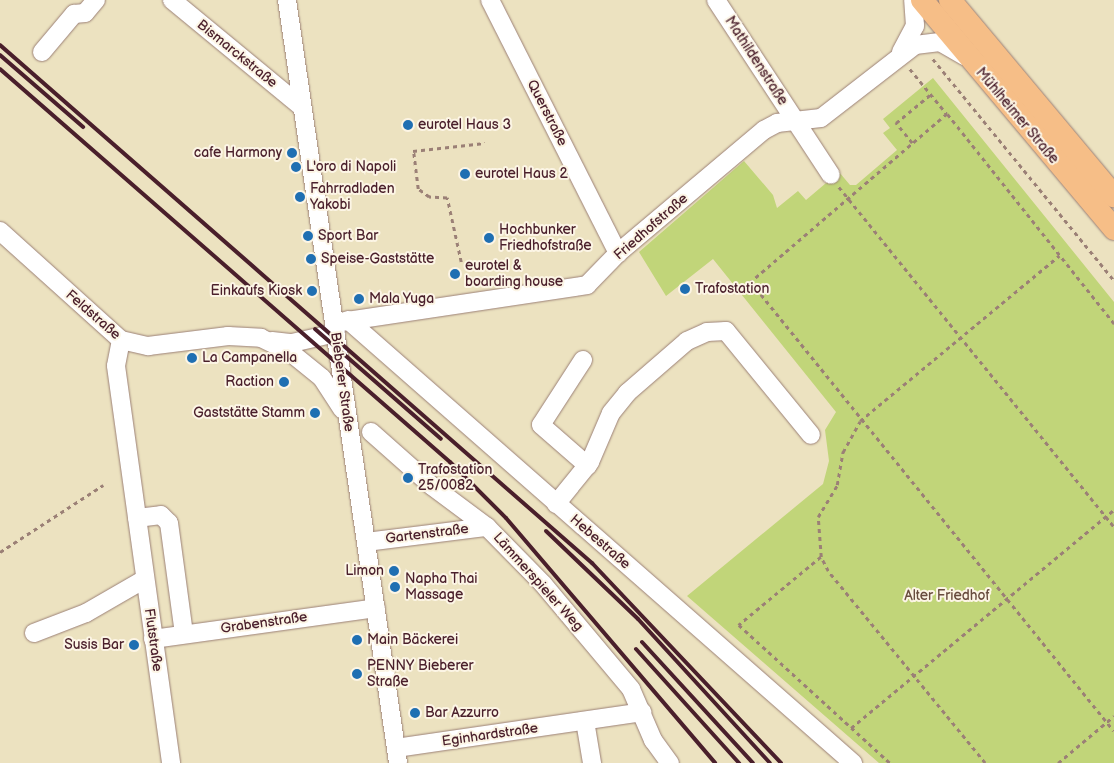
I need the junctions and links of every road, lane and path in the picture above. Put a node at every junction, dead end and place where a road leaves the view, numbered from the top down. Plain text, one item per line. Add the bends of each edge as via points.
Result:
1 (96, 0) edge
2 (172, 0) edge
3 (287, 0) edge
4 (490, 0) edge
5 (716, 0) edge
6 (913, 0) edge
7 (922, 0) edge
8 (950, 0) edge
9 (42, 52) dead end
10 (931, 54) dead end
11 (905, 59) junction
12 (976, 67) junction
13 (931, 94) junction
14 (302, 108) junction
15 (947, 114) junction
16 (796, 122) junction
17 (485, 142) dead end
18 (912, 143) junction
19 (831, 176) joint
20 (1114, 196) edge
21 (847, 198) junction
22 (1114, 229) edge
23 (0, 231) edge
24 (618, 253) junction
25 (1059, 256) junction
26 (462, 262) dead end
27 (1114, 280) edge
28 (1114, 324) edge
29 (339, 325) junction
30 (961, 338) junction
31 (121, 340) junction
32 (266, 340) junction
33 (583, 360) dead end
34 (860, 421) junction
35 (349, 429) junction
36 (371, 432) dead end
37 (811, 434) dead end
38 (588, 466) junction
39 (103, 485) dead end
40 (556, 504) junction
41 (1114, 510) edge
42 (1106, 516) junction
43 (137, 518) junction
44 (1114, 526) edge
45 (487, 527) junction
46 (366, 542) junction
47 (0, 552) edge
48 (821, 557) junction
49 (145, 579) junction
50 (1006, 599) junction
51 (376, 608) junction
52 (34, 633) dead end
53 (184, 634) junction
54 (153, 639) junction
55 (914, 675) junction
56 (642, 712) junction
57 (1114, 716) edge
58 (585, 721) junction
59 (1107, 722) junction
60 (850, 728) junction
61 (1114, 731) edge
62 (397, 756) edge
63 (170, 763) edge
64 (592, 763) edge
65 (670, 763) edge
66 (853, 763) edge
67 (890, 763) edge
68 (985, 763) edge
69 (1058, 763) edge

1 - 9 street via 85,13 74,14
2 - 14 street, Bismarckstraße
3 - 14 street, Bieberer Straße
4 - 24 street, Querstraße
5 - 16 street, Mathildenstraße
6 - 11 street, Friedhofstraße via 915,26
7 - 12 main road, Mühlheimer Straße
8 - 20 main road, Mühlheimer Straße
10 - 27 path
11 - 12 street, Friedhofstraße via 923,42 940,42
11 - 13 path
11 - 16 street, Friedhofstraße via 821,118
12 - 22 main road, Mühlheimer Straße
13 - 15 path
13 - 18 path via 896,123
14 - 29 street, Bieberer Straße
15 - 18 path
15 - 25 path
16 - 19 street, Mathildenstraße
16 - 24 street, Friedhofstraße via 777,123 764,130
17 - 26 path via 413,151 418,188 429,197 447,198
18 - 21 path
19 - 21 path
21 - 30 path
21 - 34 path via 751,282
23 - 31 street, Feldstraße
24 - 29 street, Friedhofstraße via 587,285
25 - 28 path
25 - 30 path
29 - 32 street, Feldstraße via 292,343
29 - 35 street, Bieberer Straße
29 - 40 street, Hebestraße
30 - 34 path
30 - 42 path
31 - 32 street, Feldstraße via 148,346 243,335
31 - 43 street, Flutstraße via 116,366
32 - 35 street, Feldstraße via 322,378 332,389
33 - 38 street via 541,424
34 - 48 path via 843,452 837,485 818,517
34 - 50 path
35 - 46 street, Bieberer Straße
36 - 45 street, Lämmerspieler Weg via 432,486
37 - 38 street via 726,331 707,332 687,341 627,393 611,413
38 - 40 street
39 - 47 path
40 - 66 street, Hebestraße
41 - 42 path
42 - 44 path
42 - 50 path
43 - 49 street, Flutstraße
43 - 53 street via 160,515 169,523
45 - 46 street, Gartenstraße
45 - 56 street, Lämmerspieler Weg via 543,584 631,689
46 - 51 street, Bieberer Straße
48 - 55 path via 828,571
48 - 60 path via 739,625
49 - 52 street via 86,613
49 - 54 street, Flutstraße
50 - 55 path
50 - 59 path
51 - 53 street, Grabenstraße
51 - 62 street, Bieberer Straße
53 - 54 street, Grabenstraße
54 - 63 street, Flutstraße
55 - 60 path
55 - 68 path
56 - 58 street, Eginhardstraße
56 - 65 street, Lämmerspieler Weg via 653,740
57 - 59 path
58 - 62 street, Eginhardstraße
58 - 64 street
59 - 61 path
59 - 69 path
60 - 67 path

